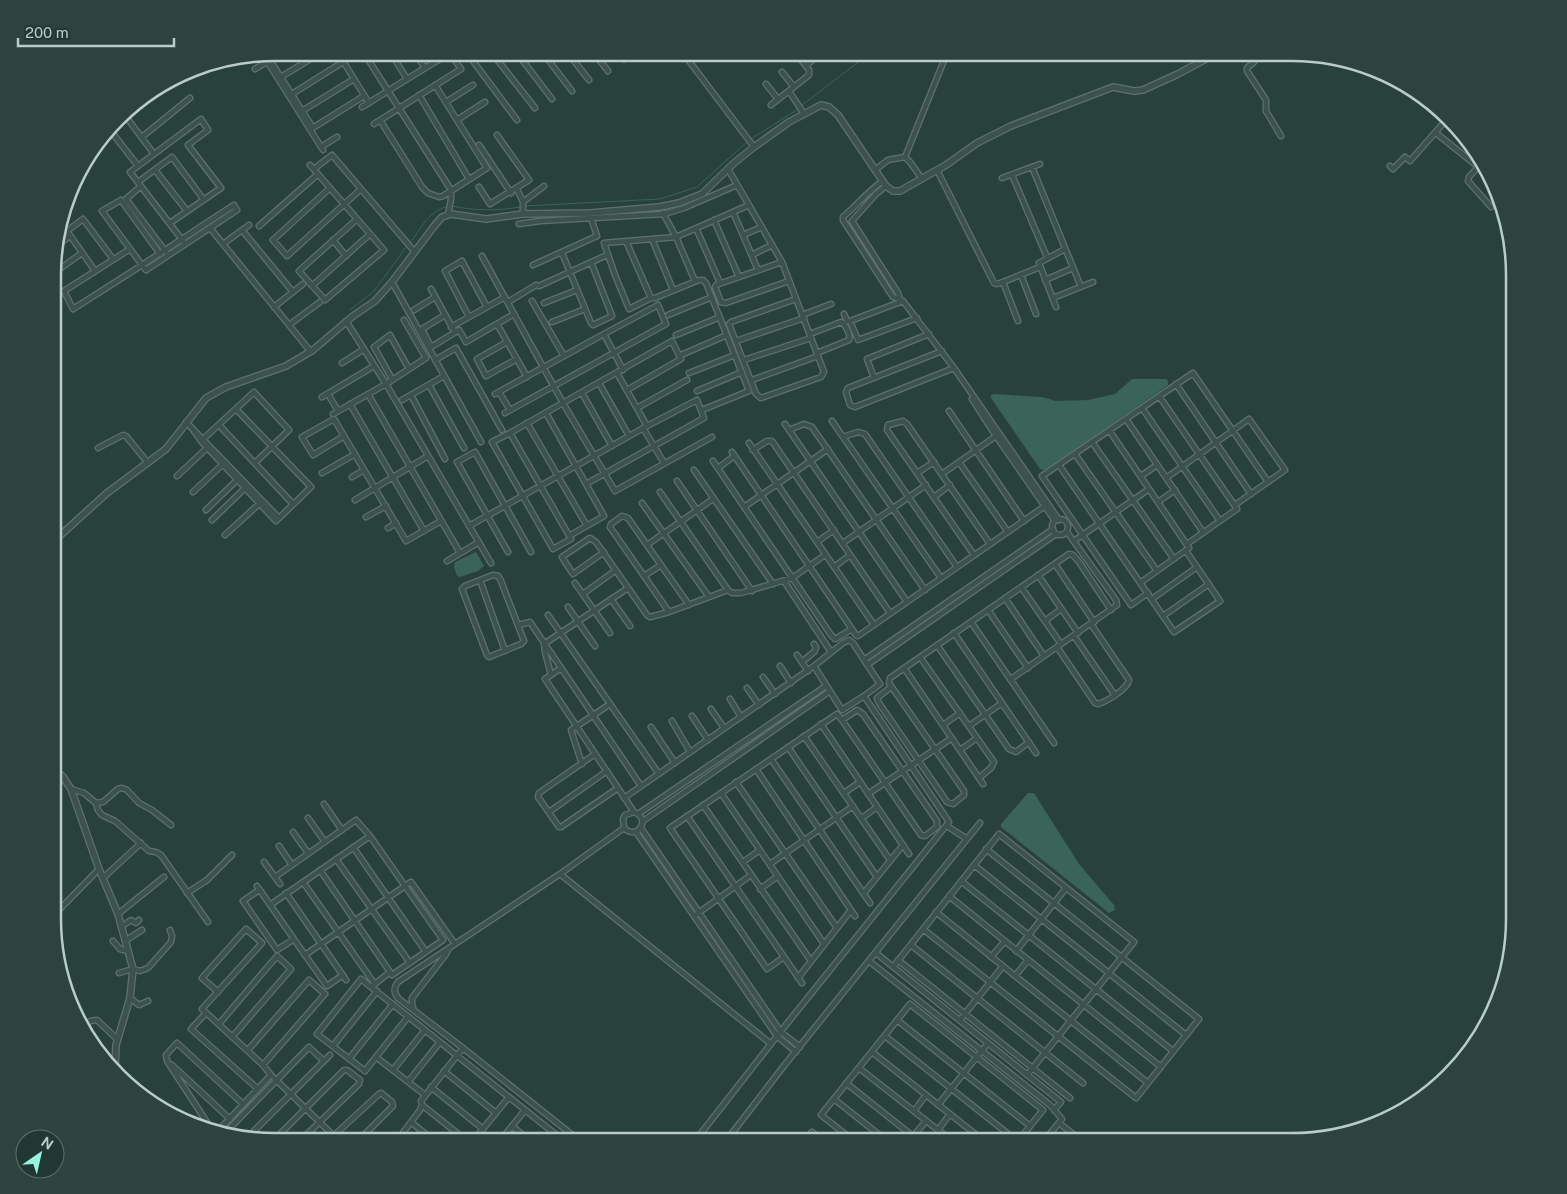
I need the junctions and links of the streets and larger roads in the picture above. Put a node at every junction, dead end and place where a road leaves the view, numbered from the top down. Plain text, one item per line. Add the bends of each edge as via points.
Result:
1 (269, 61) edge
2 (306, 61) edge
3 (370, 61) edge
4 (396, 61) edge
5 (420, 61) edge
6 (434, 61) edge
7 (456, 61) edge
8 (471, 61) edge
9 (498, 61) edge
10 (523, 61) edge
11 (548, 61) edge
12 (575, 61) edge
13 (601, 61) edge
14 (689, 61) edge
15 (802, 61) edge
16 (811, 61) edge
17 (944, 61) edge
18 (1202, 61) edge
19 (1253, 61) edge
20 (265, 62) edge
21 (269, 62) edge
22 (343, 62) joint
23 (806, 66) junction
24 (425, 68) junction
25 (255, 69) dead end
26 (608, 70) dead end
27 (782, 72) dead end
28 (281, 77) junction
29 (354, 79) junction
30 (407, 79) junction
31 (590, 80) dead end
32 (766, 84) dead end
33 (436, 85) junction
34 (473, 85) dead end
35 (794, 87) junction
36 (388, 91) junction
37 (572, 91) dead end
38 (789, 91) junction
39 (292, 94) junction
40 (419, 95) junction
41 (364, 96) junction
42 (190, 98) dead end
43 (552, 99) dead end
44 (778, 99) junction
45 (446, 102) junction
46 (485, 102) dead end
47 (369, 103) junction
48 (771, 105) dead end
49 (362, 106) dead end
50 (399, 108) junction
51 (535, 108) dead end
52 (302, 111) junction
53 (803, 112) junction
54 (128, 120) edge
55 (380, 120) junction
56 (457, 120) junction
57 (517, 120) dead end
58 (374, 124) dead end
59 (1443, 124) edge
60 (312, 129) junction
61 (1436, 133) junction
62 (114, 135) edge
63 (497, 135) dead end
64 (1281, 136) dead end
65 (142, 137) junction
66 (337, 137) dead end
67 (479, 145) dead end
68 (753, 145) junction
69 (154, 154) junction
70 (905, 158) junction
71 (1040, 164) dead end
72 (1475, 165) edge
73 (138, 166) junction
74 (1390, 166) dead end
75 (1032, 167) junction
76 (1477, 168) edge
77 (728, 169) junction
78 (155, 170) junction
79 (875, 170) junction
80 (936, 170) junction
81 (318, 174) junction
82 (1012, 175) junction
83 (922, 178) junction
84 (1002, 178) dead end
85 (469, 179) junction
86 (140, 184) junction
87 (884, 184) junction
88 (737, 185) junction
89 (544, 186) dead end
90 (330, 188) junction
91 (479, 188) dead end
92 (517, 188) junction
93 (361, 189) junction
94 (451, 190) junction
95 (511, 192) junction
96 (204, 200) junction
97 (523, 202) junction
98 (344, 204) junction
99 (749, 205) junction
100 (659, 207) junction
101 (1491, 207) dead end
102 (187, 211) junction
103 (449, 212) junction
104 (523, 212) junction
105 (734, 212) junction
106 (664, 214) junction
107 (591, 218) junction
108 (357, 219) junction
109 (714, 220) junction
110 (170, 223) junction
111 (518, 224) dead end
112 (249, 225) dead end
113 (259, 226) dead end
114 (762, 227) junction
115 (210, 228) junction
116 (696, 228) junction
117 (242, 230) junction
118 (370, 234) junction
119 (744, 235) junction
120 (70, 236) junction
121 (676, 237) junction
122 (182, 239) junction
123 (652, 239) junction
124 (64, 240) edge
125 (333, 240) junction
126 (626, 241) junction
127 (186, 244) junction
128 (223, 244) junction
129 (772, 245) junction
130 (130, 249) junction
131 (412, 249) junction
132 (1065, 249) junction
133 (162, 252) junction
134 (82, 253) junction
135 (562, 253) junction
136 (607, 255) junction
137 (752, 255) junction
138 (168, 256) junction
139 (346, 256) junction
140 (482, 256) dead end
141 (1047, 257) junction
142 (113, 259) junction
143 (590, 262) junction
144 (782, 262) junction
145 (533, 265) dead end
146 (142, 266) junction
147 (1040, 267) junction
148 (62, 268) edge
149 (1073, 268) junction
150 (758, 270) junction
151 (95, 271) junction
152 (569, 271) junction
153 (1022, 275) junction
154 (739, 277) junction
155 (1045, 280) junction
156 (789, 281) junction
157 (392, 282) junction
158 (695, 282) junction
159 (1003, 282) junction
160 (1093, 282) dead end
161 (720, 283) junction
162 (303, 284) dead end
163 (312, 286) junction
164 (1081, 287) junction
165 (431, 289) dead end
166 (577, 290) junction
167 (673, 290) junction
168 (293, 292) junction
169 (435, 297) junction
170 (505, 297) junction
171 (712, 297) junction
172 (651, 298) junction
173 (1052, 298) junction
174 (796, 299) junction
175 (532, 300) dead end
176 (902, 300) junction
177 (320, 302) dead end
178 (508, 302) junction
179 (544, 303) dead end
180 (831, 304) dead end
181 (274, 307) junction
182 (487, 307) junction
183 (1056, 307) dead end
184 (585, 309) junction
185 (414, 310) dead end
186 (514, 314) junction
187 (844, 314) dead end
188 (1036, 314) dead end
189 (445, 315) junction
190 (668, 315) dead end
191 (803, 316) junction
192 (469, 317) junction
193 (720, 317) junction
194 (916, 318) junction
195 (404, 320) dead end
196 (850, 321) junction
197 (1018, 321) dead end
198 (346, 322) junction
199 (552, 322) dead end
200 (497, 324) junction
201 (289, 325) junction
202 (451, 327) junction
203 (455, 333) junction
204 (604, 334) junction
205 (929, 334) junction
206 (676, 335) dead end
207 (727, 335) junction
208 (811, 336) junction
209 (507, 342) junction
210 (736, 342) junction
211 (364, 349) junction
212 (942, 351) junction
213 (310, 352) junction
214 (614, 353) junction
215 (818, 354) junction
216 (681, 355) dead end
217 (735, 355) junction
218 (564, 356) junction
219 (517, 359) junction
220 (435, 360) junction
221 (744, 360) junction
222 (342, 363) dead end
223 (374, 366) junction
224 (544, 367) junction
225 (954, 368) junction
226 (409, 369) junction
227 (623, 370) junction
228 (742, 372) junction
229 (617, 373) junction
230 (689, 373) dead end
231 (444, 376) junction
232 (527, 377) junction
233 (874, 378) junction
234 (392, 379) junction
235 (687, 380) dead end
236 (752, 380) junction
237 (599, 383) junction
238 (964, 383) junction
239 (386, 384) junction
240 (1176, 384) junction
241 (429, 385) junction
242 (554, 386) junction
243 (627, 390) junction
244 (697, 391) dead end
245 (582, 393) junction
246 (328, 394) junction
247 (368, 394) junction
248 (411, 395) junction
249 (1159, 396) junction
250 (322, 397) dead end
251 (402, 400) dead end
252 (563, 403) junction
253 (350, 404) junction
254 (637, 408) junction
255 (1142, 408) junction
256 (236, 409) junction
257 (702, 410) junction
258 (338, 411) junction
259 (949, 411) dead end
260 (546, 413) junction
261 (333, 414) dead end
262 (1126, 419) junction
263 (832, 421) dead end
264 (186, 422) junction
265 (527, 423) junction
266 (785, 424) dead end
267 (219, 425) junction
268 (645, 427) junction
269 (502, 430) dead end
270 (789, 430) junction
271 (1110, 430) junction
272 (1233, 431) junction
273 (510, 432) junction
274 (344, 436) junction
275 (630, 436) junction
276 (996, 436) junction
277 (712, 437) dead end
278 (843, 437) junction
279 (202, 440) junction
280 (481, 442) dead end
281 (1092, 442) junction
282 (749, 443) dead end
283 (1216, 443) junction
284 (273, 446) junction
285 (612, 446) junction
286 (654, 446) junction
287 (98, 448) dead end
288 (207, 448) junction
289 (464, 448) dead end
290 (828, 449) junction
291 (753, 450) junction
292 (976, 450) junction
293 (355, 454) junction
294 (1075, 454) junction
295 (1199, 454) junction
296 (428, 456) junction
297 (594, 456) junction
298 (445, 459) dead end
299 (713, 461) dead end
300 (810, 461) junction
301 (934, 462) junction
302 (959, 462) junction
303 (148, 463) junction
304 (255, 463) junction
305 (664, 463) junction
306 (223, 464) junction
307 (1059, 465) junction
308 (1157, 465) junction
309 (576, 466) junction
310 (1183, 466) junction
311 (410, 467) junction
312 (718, 468) junction
313 (364, 470) junction
314 (694, 470) dead end
315 (794, 472) junction
316 (322, 473) dead end
317 (918, 473) junction
318 (604, 474) junction
319 (942, 474) junction
320 (178, 476) dead end
321 (558, 476) junction
322 (1140, 476) junction
323 (352, 477) dead end
324 (239, 478) junction
325 (393, 478) junction
326 (1166, 478) junction
327 (677, 481) dead end
328 (1268, 482) junction
329 (586, 484) junction
330 (777, 484) junction
331 (926, 485) junction
332 (950, 485) junction
333 (540, 486) junction
334 (247, 487) junction
335 (375, 488) junction
336 (1149, 489) junction
337 (1175, 490) junction
338 (193, 492) dead end
339 (660, 492) dead end
340 (1251, 494) junction
341 (761, 495) junction
342 (523, 496) junction
343 (909, 497) junction
344 (934, 497) junction
345 (714, 499) junction
346 (355, 500) dead end
347 (1133, 500) junction
348 (642, 502) dead end
349 (1158, 502) junction
350 (260, 503) junction
351 (293, 504) junction
352 (1235, 505) junction
353 (386, 506) junction
354 (505, 506) junction
355 (1045, 506) junction
356 (744, 507) junction
357 (892, 508) junction
358 (206, 510) dead end
359 (697, 510) junction
360 (1116, 512) junction
361 (487, 516) junction
362 (366, 517) dead end
363 (279, 518) junction
364 (212, 520) dead end
365 (877, 520) junction
366 (1057, 520) junction
367 (441, 521) junction
368 (1024, 521) junction
369 (1220, 521) junction
370 (680, 522) junction
371 (396, 523) junction
372 (1099, 523) junction
373 (469, 526) junction
374 (587, 526) junction
375 (388, 528) dead end
376 (1053, 529) junction
377 (834, 530) junction
378 (424, 531) junction
379 (859, 532) junction
380 (1008, 532) junction
381 (1067, 532) junction
382 (1203, 532) junction
383 (664, 534) junction
384 (1056, 534) junction
385 (61, 535) edge
386 (225, 535) dead end
387 (1082, 535) junction
388 (569, 536) junction
389 (1074, 541) junction
390 (479, 542) junction
391 (817, 542) junction
392 (843, 544) junction
393 (990, 544) junction
394 (1187, 544) junction
395 (647, 545) junction
396 (1186, 551) junction
397 (508, 552) dead end
398 (531, 552) dead end
399 (604, 552) junction
400 (460, 553) junction
401 (825, 555) junction
402 (850, 555) junction
403 (974, 555) junction
404 (1174, 559) junction
405 (447, 561) dead end
406 (491, 563) dead end
407 (1055, 564) junction
408 (661, 565) junction
409 (809, 566) junction
410 (834, 566) junction
411 (957, 567) junction
412 (1197, 567) junction
413 (616, 570) junction
414 (1156, 571) junction
415 (1038, 575) junction
416 (644, 576) junction
417 (792, 578) junction
418 (941, 578) junction
419 (480, 580) junction
420 (784, 581) junction
421 (575, 583) dead end
422 (1140, 583) junction
423 (773, 584) junction
424 (1209, 584) junction
425 (1021, 587) junction
426 (628, 588) junction
427 (728, 590) junction
428 (925, 590) junction
429 (752, 591) junction
430 (1148, 593) junction
431 (583, 594) junction
432 (709, 597) junction
433 (1005, 598) junction
434 (1152, 599) junction
435 (611, 600) junction
436 (948, 601) junction
437 (907, 602) junction
438 (688, 605) junction
439 (952, 606) junction
440 (568, 607) dead end
441 (1061, 608) junction
442 (988, 610) junction
443 (1111, 610) junction
444 (594, 611) junction
445 (669, 612) junction
446 (890, 613) junction
447 (548, 615) dead end
448 (1163, 616) junction
449 (1044, 621) junction
450 (578, 622) junction
451 (971, 622) junction
452 (1092, 623) junction
453 (518, 625) junction
454 (874, 625) junction
455 (630, 626) dead end
456 (852, 629) junction
457 (561, 633) junction
458 (610, 633) dead end
459 (954, 634) junction
460 (1076, 634) junction
461 (544, 644) junction
462 (814, 644) dead end
463 (937, 645) junction
464 (594, 646) dead end
465 (1059, 646) junction
466 (506, 651) junction
467 (832, 652) junction
468 (797, 655) dead end
469 (920, 656) junction
470 (1044, 656) junction
471 (864, 660) junction
472 (802, 662) junction
473 (868, 665) junction
474 (780, 666) dead end
475 (814, 666) junction
476 (561, 668) junction
477 (904, 668) junction
478 (1028, 668) junction
479 (808, 671) junction
480 (551, 675) junction
481 (763, 677) dead end
482 (1010, 679) junction
483 (791, 683) junction
484 (826, 686) junction
485 (892, 687) junction
486 (747, 688) dead end
487 (830, 691) junction
488 (774, 694) junction
489 (1114, 694) junction
490 (864, 696) junction
491 (730, 698) dead end
492 (1002, 703) junction
493 (610, 704) junction
494 (759, 705) junction
495 (712, 709) dead end
496 (960, 713) junction
497 (593, 715) junction
498 (985, 715) junction
499 (692, 716) dead end
500 (741, 717) junction
501 (842, 720) junction
502 (672, 721) dead end
503 (821, 724) junction
504 (943, 725) junction
505 (576, 726) junction
506 (969, 726) junction
507 (651, 727) dead end
508 (724, 728) junction
509 (804, 736) junction
510 (952, 738) junction
511 (977, 738) junction
512 (708, 740) junction
513 (1029, 742) junction
514 (1054, 742) dead end
515 (788, 747) junction
516 (935, 750) junction
517 (960, 750) junction
518 (690, 752) junction
519 (1036, 753) dead end
520 (595, 754) junction
521 (771, 759) junction
522 (918, 760) junction
523 (675, 763) junction
524 (582, 764) junction
525 (912, 765) junction
526 (756, 769) junction
527 (606, 771) junction
528 (902, 771) junction
529 (659, 774) junction
530 (61, 775) edge
531 (979, 778) junction
532 (736, 782) junction
533 (860, 782) junction
534 (885, 782) junction
535 (983, 784) dead end
536 (641, 786) junction
537 (618, 788) junction
538 (71, 789) junction
539 (721, 793) junction
540 (844, 793) junction
541 (868, 794) junction
542 (624, 798) junction
543 (96, 803) junction
544 (324, 804) dead end
545 (703, 805) junction
546 (853, 806) junction
547 (877, 807) junction
548 (549, 812) junction
549 (636, 813) junction
550 (687, 816) junction
551 (836, 817) junction
552 (308, 818) dead end
553 (862, 818) junction
554 (642, 821) junction
555 (980, 823) dead end
556 (171, 825) dead end
557 (947, 826) junction
558 (624, 828) junction
559 (641, 828) junction
560 (819, 828) junction
561 (342, 830) junction
562 (293, 832) dead end
563 (636, 832) junction
564 (370, 836) junction
565 (967, 839) junction
566 (803, 840) junction
567 (325, 842) junction
568 (141, 843) junction
569 (903, 845) junction
570 (279, 846) dead end
571 (353, 847) junction
572 (986, 849) junction
573 (760, 850) junction
574 (308, 853) junction
575 (785, 853) junction
576 (910, 854) dead end
577 (232, 855) dead end
578 (336, 858) junction
579 (890, 860) junction
580 (264, 862) dead end
581 (742, 862) junction
582 (770, 864) junction
583 (292, 865) junction
584 (974, 865) junction
585 (99, 869) junction
586 (320, 870) junction
587 (560, 874) junction
588 (751, 875) junction
589 (778, 876) junction
590 (164, 877) dead end
591 (274, 877) junction
592 (877, 877) junction
593 (104, 878) junction
594 (961, 881) junction
595 (303, 882) junction
596 (280, 884) dead end
597 (405, 886) junction
598 (735, 887) junction
599 (760, 888) junction
600 (1066, 888) junction
601 (187, 893) junction
602 (286, 893) junction
603 (864, 893) junction
604 (949, 896) junction
605 (388, 898) junction
606 (718, 899) junction
607 (870, 903) dead end
608 (270, 904) junction
609 (1054, 904) junction
610 (61, 908) edge
611 (372, 909) junction
612 (851, 910) junction
613 (936, 912) junction
614 (118, 914) junction
615 (696, 915) junction
616 (855, 916) dead end
617 (1041, 919) junction
618 (139, 920) dead end
619 (355, 920) junction
620 (208, 922) dead end
621 (121, 926) junction
622 (837, 928) junction
623 (923, 929) junction
624 (142, 930) dead end
625 (170, 930) dead end
626 (338, 932) junction
627 (1029, 935) junction
628 (294, 939) junction
629 (125, 940) junction
630 (113, 941) dead end
631 (1005, 941) junction
632 (321, 944) junction
633 (455, 944) junction
634 (824, 944) junction
635 (911, 944) junction
636 (449, 947) junction
637 (1016, 950) junction
638 (128, 951) junction
639 (426, 952) junction
640 (876, 953) junction
641 (305, 955) junction
642 (784, 957) junction
643 (992, 957) junction
644 (1122, 957) junction
645 (898, 960) junction
646 (1028, 960) junction
647 (810, 961) junction
648 (869, 961) junction
649 (410, 963) junction
650 (1003, 966) junction
651 (893, 967) junction
652 (132, 969) junction
653 (390, 972) junction
654 (119, 973) dead end
655 (1109, 973) junction
656 (1015, 976) junction
657 (798, 978) junction
658 (990, 982) junction
659 (802, 983) dead end
660 (372, 985) junction
661 (1096, 989) junction
662 (218, 992) junction
663 (377, 992) junction
664 (130, 998) junction
665 (977, 998) junction
666 (148, 1000) dead end
667 (393, 1004) junction
668 (1084, 1005) junction
669 (416, 1010) junction
670 (206, 1013) junction
671 (965, 1014) junction
672 (408, 1017) junction
673 (897, 1020) junction
674 (960, 1020) junction
675 (1071, 1021) junction
676 (88, 1023) edge
677 (218, 1024) junction
678 (424, 1030) junction
679 (781, 1032) junction
680 (1186, 1035) junction
681 (233, 1036) junction
682 (777, 1036) junction
683 (884, 1036) junction
684 (1058, 1037) junction
685 (117, 1039) junction
686 (440, 1042) junction
687 (988, 1043) junction
688 (770, 1044) junction
689 (333, 1046) junction
690 (800, 1046) junction
691 (463, 1048) junction
692 (248, 1050) junction
693 (982, 1051) junction
694 (1174, 1051) junction
695 (796, 1052) junction
696 (872, 1052) junction
697 (1046, 1052) junction
698 (330, 1055) dead end
699 (457, 1055) junction
700 (376, 1057) junction
701 (976, 1057) junction
702 (349, 1059) junction
703 (167, 1061) junction
704 (324, 1061) junction
705 (116, 1062) edge
706 (263, 1065) junction
707 (1161, 1067) junction
708 (859, 1068) junction
709 (1033, 1068) junction
710 (393, 1070) junction
711 (444, 1071) junction
712 (964, 1073) junction
713 (271, 1075) junction
714 (1027, 1075) junction
715 (277, 1079) junction
716 (408, 1082) junction
717 (1083, 1083) dead end
718 (1148, 1083) junction
719 (846, 1084) junction
720 (432, 1087) junction
721 (258, 1089) junction
722 (951, 1089) junction
723 (290, 1093) junction
724 (425, 1095) junction
725 (926, 1095) junction
726 (509, 1097) junction
727 (1070, 1098) dead end
728 (834, 1099) junction
729 (243, 1104) junction
730 (938, 1105) junction
731 (422, 1106) junction
732 (306, 1108) junction
733 (525, 1110) junction
734 (1054, 1110) junction
735 (914, 1111) junction
736 (496, 1113) junction
737 (950, 1114) junction
738 (230, 1119) junction
739 (206, 1121) edge
740 (926, 1121) junction
741 (319, 1122) junction
742 (411, 1122) junction
743 (1059, 1123) junction
744 (223, 1126) edge
745 (512, 1126) junction
746 (1030, 1126) junction
747 (230, 1128) edge
748 (483, 1129) junction
749 (938, 1130) junction
750 (253, 1131) edge
751 (281, 1133) edge
752 (308, 1133) edge
753 (331, 1133) edge
754 (337, 1133) edge
755 (366, 1133) edge
756 (403, 1133) edge
757 (424, 1133) edge
758 (457, 1133) edge
759 (480, 1133) edge
760 (506, 1133) edge
761 (520, 1133) edge
762 (554, 1133) edge
763 (569, 1133) edge
764 (701, 1133) edge
765 (732, 1133) edge
766 (844, 1133) edge
767 (877, 1133) edge
768 (909, 1133) edge
769 (916, 1133) edge
770 (942, 1133) edge
771 (974, 1133) edge
772 (1008, 1133) edge
773 (1024, 1133) edge
774 (1052, 1133) edge
775 (1072, 1133) edge

1 - 28 street
2 - 28 street
3 - 36 street
4 - 30 street
5 - 24 street
6 - 24 street
7 - 33 street via 461,69
8 - 57 street
9 - 51 street
10 - 43 street
11 - 37 street
12 - 31 street
13 - 26 street
14 - 68 street
15 - 23 street
16 - 23 street
17 - 70 street
18 - 80 street via 1143,90 1113,87 1011,126
19 - 64 street via 1247,71 1266,100 1266,112
20 - 25 street
21 - 60 street
22 - 29 street
22 - 39 street
23 - 35 street via 809,75
24 - 30 street
27 - 35 street
28 - 39 street
29 - 41 street
29 - 52 street
30 - 36 street
32 - 44 street
33 - 40 street
33 - 45 street
34 - 45 street
35 - 38 street
36 - 47 street
36 - 50 street
38 - 44 street
38 - 53 street
39 - 52 street
40 - 50 street
40 - 85 street
41 - 47 street
41 - 60 street
42 - 65 street
44 - 48 street
45 - 56 street
46 - 56 street
47 - 49 street
50 - 55 street
50 - 94 street
52 - 60 street
53 - 68 street
53 - 79 street via 821,105 832,109
54 - 65 street
55 - 58 street
55 - 94 street via 428,193 439,197
56 - 85 street via 487,168
59 - 61 street
60 - 66 street via 322,149
61 - 72 street
61 - 74 street via 1410,161 1405,157 1393,169
62 - 73 street
63 - 92 street via 529,180
65 - 69 street
67 - 95 street
68 - 77 street
69 - 73 street
69 - 96 street via 201,119 208,130 188,145 221,188
70 - 79 street via 888,160
70 - 83 street
71 - 75 street
73 - 86 street via 130,172
75 - 82 street
75 - 132 street
76 - 101 street via 1467,180
77 - 88 street
77 - 100 street via 702,194
78 - 86 street
78 - 96 street via 172,157
78 - 102 street
79 - 87 street
80 - 83 street
80 - 159 street via 994,282
81 - 90 street
81 - 93 street via 312,167 332,155
81 - 113 street
82 - 84 street
82 - 141 street
83 - 87 street via 900,191 893,191
85 - 94 street
86 - 110 street
86 - 133 street via 126,199
87 - 176 street via 852,221
87 - 176 street via 872,188 843,220 893,297
88 - 99 street
88 - 106 street
89 - 97 street
90 - 98 street
90 - 98 street via 273,240 287,256
91 - 95 street via 490,204
92 - 95 street
92 - 97 street
93 - 98 street
93 - 131 street
94 - 103 street
96 - 102 street
97 - 104 street
98 - 108 street
99 - 105 street
99 - 114 street
100 - 104 street via 590,213
100 - 106 street
102 - 110 street
103 - 104 street via 486,219
103 - 131 street
105 - 109 street
105 - 119 street
106 - 107 street
106 - 121 street
107 - 111 street
107 - 135 street via 597,236
108 - 118 street
108 - 125 street
109 - 116 street
109 - 154 street
110 - 122 street
112 - 117 street
114 - 119 street
114 - 129 street
115 - 122 street via 237,210 234,205
115 - 127 street
115 - 128 street
116 - 121 street
116 - 161 street
117 - 128 street
117 - 168 street
118 - 139 street
118 - 163 street via 384,250 325,300
119 - 137 street
120 - 124 street
120 - 134 street
120 - 142 street via 67,231 83,219
121 - 123 street
121 - 158 street
122 - 127 street
122 - 133 street
123 - 126 street
123 - 167 street
125 - 139 street
125 - 163 street via 299,270
126 - 136 street via 604,243
126 - 172 street
127 - 138 street
128 - 181 street
129 - 137 street
129 - 144 street
130 - 133 street via 102,211 121,200
130 - 142 street
130 - 146 street
131 - 157 street
132 - 141 street
132 - 149 street
133 - 138 street
133 - 146 street
134 - 148 street
134 - 151 street
135 - 145 street
135 - 152 street
136 - 143 street
136 - 172 street via 629,309
137 - 150 street
138 - 146 street via 146,270
139 - 163 street
140 - 170 street
141 - 147 street via 1040,261
142 - 151 street
143 - 152 street
143 - 184 street via 612,316 593,325
144 - 150 street
144 - 156 street
146 - 151 street via 74,309 64,291
147 - 153 street
147 - 155 street
149 - 155 street
149 - 164 street
150 - 154 street
152 - 166 street
152 - 178 street
153 - 159 street
153 - 188 street
154 - 161 street
155 - 173 street
156 - 161 street via 724,303 715,288
156 - 174 street
157 - 198 street via 375,301
157 - 220 street
158 - 167 street
158 - 171 street via 705,281
159 - 197 street
160 - 164 street
162 - 168 street
164 - 173 street
165 - 169 street
166 - 179 street
166 - 184 street
167 - 172 street
168 - 181 street
169 - 185 street
169 - 189 street
170 - 178 street
170 - 182 street
171 - 190 street
171 - 193 street
173 - 183 street
174 - 191 street
174 - 210 street via 730,322
175 - 218 street
176 - 194 street
176 - 196 street
177 - 201 street
178 - 186 street
180 - 191 street
181 - 201 street
182 - 192 street
182 - 192 street via 462,261 445,271
184 - 199 street
186 - 200 street
186 - 224 street
187 - 196 street
189 - 202 street
189 - 203 street via 422,328 431,347
191 - 208 street
191 - 210 street
192 - 202 street
193 - 206 street
193 - 207 street
194 - 196 street via 859,340
194 - 205 street
195 - 226 street via 426,358
198 - 211 street
198 - 213 street
200 - 203 street via 466,342 459,330
200 - 209 street
201 - 213 street
202 - 203 street
204 - 214 street
204 - 214 street via 658,305 666,324
204 - 218 street
205 - 212 street
205 - 233 street via 867,359
207 - 216 street
207 - 217 street
208 - 215 street
208 - 215 street via 841,322 849,335 848,340
208 - 221 street
209 - 219 street
209 - 219 street via 477,359 486,376
210 - 221 street
211 - 222 street
211 - 223 street
212 - 225 street
212 - 233 street
213 - 264 street via 280,369 218,391 201,403
214 - 227 street
214 - 242 street
215 - 236 street
215 - 236 street via 824,373 818,378 761,398 756,394
217 - 228 street
217 - 230 street
218 - 224 street
219 - 232 street
220 - 231 street
220 - 269 street via 456,348
221 - 236 street
223 - 239 street
223 - 246 street
224 - 232 street
224 - 242 street
225 - 233 street via 851,406 847,389
225 - 238 street
226 - 234 street
226 - 234 street via 390,335 374,347
227 - 229 street
227 - 243 street via 672,341 681,358
228 - 244 street
228 - 257 street via 749,392
229 - 237 street
229 - 243 street
231 - 241 street
231 - 280 street
232 - 242 street via 497,393 507,411
234 - 239 street
235 - 254 street
237 - 245 street
237 - 275 street
238 - 276 street
238 - 366 street
239 - 247 street
239 - 296 street
240 - 249 street
240 - 272 street via 1193,373
240 - 283 street
241 - 248 street
241 - 289 street
242 - 252 street
243 - 254 street
245 - 252 street
245 - 285 street
246 - 250 street
246 - 258 street
247 - 253 street
247 - 311 street
248 - 251 street
248 - 298 street
249 - 255 street
249 - 295 street
252 - 260 street
252 - 297 street
253 - 258 street
253 - 325 street
254 - 268 street
255 - 262 street
255 - 310 street
256 - 267 street
256 - 284 street
256 - 284 street via 254,392 289,430
257 - 268 street via 697,400
257 - 286 street via 704,418
258 - 261 street
259 - 292 street
260 - 265 street
260 - 309 street
262 - 271 street
262 - 308 street
263 - 278 street
264 - 279 street
264 - 303 street via 172,443
265 - 273 street
265 - 321 street
266 - 270 street
267 - 279 street
267 - 304 street
268 - 275 street
268 - 286 street
270 - 290 street via 810,426
270 - 300 street
271 - 281 street
271 - 322 street
272 - 283 street
272 - 328 street
272 - 328 street via 1249,419 1285,470
273 - 333 street
273 - 342 street via 492,442
274 - 274 street via 334,419 302,437 313,455
274 - 293 street
275 - 285 street
276 - 292 street
276 - 355 street
277 - 305 street
278 - 343 street via 858,432 865,434
278 - 357 street
279 - 288 street
279 - 324 street
281 - 294 street
281 - 347 street
282 - 291 street
283 - 295 street
283 - 340 street
284 - 304 street
284 - 351 street via 311,487
285 - 297 street
286 - 305 street
286 - 318 street
287 - 303 street via 124,436
288 - 306 street
288 - 320 street
290 - 300 street
290 - 365 street
291 - 315 street via 771,440
291 - 330 street
292 - 302 street
292 - 368 street
293 - 313 street
293 - 316 street
294 - 307 street
294 - 360 street
295 - 310 street
295 - 352 street
296 - 311 street
296 - 373 street
297 - 309 street
297 - 318 street
299 - 312 street
300 - 315 street
300 - 379 street
301 - 317 street
301 - 317 street via 906,422 888,425 887,430
301 - 319 street
302 - 319 street
302 - 380 street
303 - 385 street
304 - 351 street
305 - 318 street via 615,491
306 - 324 street
306 - 338 street
307 - 372 street
307 - 387 street via 1042,476
308 - 322 street
308 - 326 street
309 - 321 street
309 - 329 street
310 - 326 street
310 - 369 street
311 - 325 street
311 - 367 street
312 - 341 street via 733,454
312 - 356 street
313 - 323 street
313 - 335 street
314 - 345 street
315 - 330 street
315 - 377 street
317 - 331 street
318 - 329 street
319 - 332 street
321 - 333 street
321 - 374 street
322 - 336 street
324 - 334 street
324 - 358 street
325 - 335 street
325 - 378 street
326 - 337 street
327 - 359 street
328 - 340 street
329 - 374 street via 604,516
330 - 341 street
330 - 391 street
331 - 343 street
331 - 344 street
332 - 344 street
332 - 393 street
333 - 342 street
333 - 388 street
334 - 350 street
334 - 363 street
334 - 364 street
335 - 346 street
335 - 353 street
336 - 347 street
336 - 349 street
337 - 349 street
337 - 382 street
339 - 370 street
340 - 352 street
341 - 356 street
341 - 409 street
342 - 354 street
342 - 388 street via 553,549 571,539
343 - 357 street
343 - 411 street
344 - 403 street
345 - 359 street
345 - 423 street
347 - 360 street
347 - 404 street
348 - 383 street
349 - 394 street
350 - 363 street via 276,521
350 - 386 street
351 - 363 street
352 - 369 street via 1238,509
353 - 362 street
353 - 371 street
354 - 361 street
354 - 361 street via 474,452 457,462
354 - 398 street
355 - 366 street
355 - 368 street
356 - 417 street
357 - 365 street
357 - 418 street
359 - 370 street
359 - 429 street
360 - 372 street
360 - 414 street
361 - 373 street
361 - 397 street
365 - 379 street
365 - 428 street
366 - 376 street
366 - 381 street via 1067,523
367 - 378 street
367 - 400 street
368 - 380 street
369 - 382 street
370 - 383 street
370 - 427 street
371 - 375 street
371 - 378 street via 406,541
372 - 387 street
372 - 422 street
373 - 390 street
374 - 388 street
376 - 384 street
376 - 436 street
377 - 391 street
377 - 392 street
379 - 392 street
379 - 437 street
380 - 393 street
381 - 384 street
381 - 389 street
382 - 394 street
383 - 395 street
383 - 432 street
384 - 439 street
387 - 389 street
387 - 430 street via 1131,605
389 - 443 street via 1116,600 1117,605
390 - 400 street
390 - 406 street
391 - 401 street
392 - 402 street
393 - 403 street
394 - 396 street via 1189,548
395 - 408 street
395 - 416 street via 626,516 611,524
396 - 404 street
396 - 412 street
399 - 399 street via 590,538 562,557 573,574
399 - 413 street
400 - 405 street
401 - 409 street
401 - 410 street
402 - 410 street
402 - 446 street
403 - 411 street
404 - 414 street
407 - 415 street
407 - 443 street via 1069,554 1073,555
407 - 452 street
408 - 416 street
408 - 438 street
409 - 417 street
409 - 456 street
410 - 454 street
411 - 418 street
412 - 424 street
412 - 434 street
413 - 426 street
413 - 431 street
414 - 422 street
415 - 425 street
415 - 441 street
416 - 445 street
417 - 420 street
417 - 456 street via 834,638
418 - 428 street
419 - 453 street via 498,576
419 - 466 street
419 - 466 street via 463,588 463,594 487,656
420 - 423 street
420 - 467 street
421 - 431 street
422 - 430 street
423 - 429 street
424 - 448 street
424 - 448 street via 1220,600 1174,632
425 - 433 street
425 - 449 street
426 - 435 street
426 - 445 street via 648,616
427 - 429 street via 736,594
427 - 432 street
428 - 437 street
430 - 434 street
431 - 444 street
432 - 438 street
433 - 442 street
433 - 470 street
434 - 448 street
435 - 444 street
435 - 455 street
436 - 439 street
436 - 471 street
437 - 446 street
438 - 445 street
439 - 473 street
440 - 450 street
441 - 449 street
441 - 460 street
442 - 451 street
442 - 478 street
443 - 452 street
444 - 450 street
444 - 458 street
446 - 454 street
447 - 457 street
449 - 465 street
450 - 457 street
450 - 464 street
451 - 459 street
451 - 482 street
452 - 460 street
452 - 489 street via 1129,680
453 - 461 street via 530,622
453 - 466 street via 524,642
454 - 456 street via 858,636
457 - 461 street
457 - 493 street
459 - 463 street
459 - 492 street
460 - 465 street
460 - 489 street
461 - 476 street
461 - 480 street
462 - 472 street via 815,651
463 - 469 street
463 - 498 street
465 - 470 street
465 - 489 street via 1095,702 1102,703
467 - 471 street via 850,640
467 - 475 street
468 - 472 street
469 - 477 street
469 - 496 street
470 - 478 street
471 - 473 street
472 - 479 street
473 - 490 street via 880,684
474 - 483 street
475 - 479 street
475 - 484 street
476 - 480 street
476 - 497 street
477 - 485 street via 890,678
477 - 504 street
478 - 482 street
479 - 483 street
480 - 505 street via 545,679
481 - 488 street
482 - 514 street
483 - 488 street
484 - 487 street
484 - 549 street
485 - 516 street
485 - 522 street via 877,700
486 - 494 street
487 - 490 street via 842,710
487 - 554 street
488 - 494 street
490 - 525 street
491 - 500 street
492 - 498 street
492 - 513 street
493 - 497 street
493 - 529 street
494 - 500 street
495 - 508 street
496 - 504 street
496 - 506 street
497 - 505 street
497 - 536 street
498 - 506 street
498 - 513 street via 1011,751 1016,752
499 - 512 street
500 - 508 street
501 - 503 street via 837,714
501 - 528 street via 860,711
501 - 534 street
502 - 518 street
503 - 509 street
503 - 533 street
504 - 510 street
505 - 520 street
505 - 524 street via 571,732
506 - 511 street
507 - 523 street
508 - 512 street
509 - 515 street
509 - 540 street
510 - 516 street
510 - 517 street
511 - 517 street
511 - 531 street via 994,763
512 - 518 street
513 - 519 street
515 - 521 street
515 - 551 street
516 - 522 street
516 - 522 street via 964,791 958,800 951,804 948,802
517 - 531 street
518 - 523 street
520 - 524 street
520 - 527 street
521 - 526 street
521 - 560 street
522 - 525 street
523 - 529 street
524 - 548 street via 538,793
525 - 528 street
525 - 557 street via 948,820
526 - 532 street
526 - 566 street
527 - 537 street
527 - 548 street
528 - 534 street
528 - 534 street via 938,822 926,836 921,834
529 - 536 street
530 - 538 street
531 - 535 street
532 - 539 street
532 - 575 street
533 - 540 street
533 - 541 street
534 - 541 street
536 - 542 street
537 - 542 street
537 - 548 street via 562,827
538 - 543 street via 84,793
538 - 585 street
539 - 545 street
539 - 573 street
540 - 546 street
541 - 547 street
542 - 549 street
543 - 556 street via 103,802 122,788
543 - 568 street via 102,815 115,821
544 - 561 street
545 - 550 street
545 - 581 street
546 - 551 street
546 - 553 street
547 - 553 street
547 - 569 street
549 - 554 street
549 - 558 street via 625,815
550 - 598 street
550 - 606 street via 670,828
551 - 560 street
551 - 592 street
552 - 567 street
553 - 579 street
554 - 559 street
555 - 565 street
557 - 565 street
557 - 679 street
558 - 563 street
558 - 587 street
559 - 563 street
559 - 615 street
560 - 566 street
560 - 603 street
561 - 564 street via 356,820
561 - 567 street
562 - 574 street
563 - 615 street
564 - 571 street
564 - 597 street
565 - 640 street
566 - 575 street
566 - 612 street
567 - 574 street
568 - 593 street
568 - 601 street via 160,855
569 - 576 street
569 - 579 street
570 - 583 street
571 - 578 street
571 - 605 street
572 - 584 street
572 - 600 street via 999,834
572 - 609 street
573 - 581 street
573 - 582 street
574 - 583 street
575 - 582 street
575 - 622 street
577 - 601 street via 208,880
578 - 586 street
578 - 611 street
579 - 592 street
580 - 591 street
581 - 588 street
582 - 589 street
583 - 591 street
584 - 594 street
584 - 617 street
585 - 593 street
585 - 610 street
586 - 595 street
586 - 619 street
587 - 633 street
587 - 688 street
588 - 598 street
588 - 599 street
589 - 599 street
589 - 634 street
590 - 614 street
591 - 596 street
592 - 603 street
593 - 614 street
594 - 604 street
594 - 627 street
595 - 602 street
595 - 626 street
597 - 605 street
597 - 633 street via 411,882
597 - 639 street via 443,940
598 - 606 street
598 - 642 street
599 - 647 street
600 - 609 street
600 - 644 street via 1134,942
601 - 620 street
602 - 608 street
602 - 632 street
603 - 607 street
604 - 613 street
604 - 631 street
605 - 611 street
605 - 639 street
606 - 615 street
606 - 642 street via 767,969
608 - 628 street
608 - 628 street via 258,888 243,901 277,950
609 - 617 street
609 - 644 street
611 - 619 street
611 - 649 street
612 - 616 street
612 - 622 street
613 - 623 street
613 - 643 street
614 - 621 street
615 - 679 street
615 - 682 street
617 - 627 street
617 - 655 street
618 - 621 street via 136,923 131,920
619 - 626 street
619 - 653 street
621 - 629 street
622 - 634 street
623 - 635 street
623 - 658 street
624 - 629 street
625 - 652 street via 172,939 151,964 140,971
626 - 632 street
626 - 660 street
627 - 637 street
627 - 661 street
628 - 641 street
629 - 638 street
630 - 638 street via 120,949
631 - 637 street
631 - 643 street
632 - 641 street
632 - 641 street via 345,977 327,986
633 - 636 street
634 - 647 street
635 - 645 street
635 - 665 street
636 - 669 street via 412,998
636 - 669 street via 396,984 396,996
637 - 646 street
638 - 652 street
639 - 649 street
640 - 648 street
640 - 651 street
642 - 657 street
643 - 650 street
644 - 655 street
644 - 680 street via 1199,1019
645 - 651 street
645 - 671 street
646 - 656 street
646 - 668 street
647 - 657 street
648 - 690 street
648 - 693 street
649 - 653 street via 392,975
650 - 656 street
650 - 658 street
651 - 674 street
652 - 654 street
652 - 664 street
653 - 660 street
655 - 661 street
655 - 680 street
656 - 675 street
657 - 659 street
658 - 665 street
658 - 684 street
660 - 663 street
660 - 689 street via 361,979 317,1034
661 - 668 street
661 - 694 street
662 - 662 street via 262,943 246,930 202,978
662 - 670 street via 202,1010
663 - 667 street
663 - 689 street
664 - 666 street via 138,1005
664 - 685 street
665 - 671 street
665 - 697 street
667 - 672 street
667 - 702 street
668 - 675 street
668 - 707 street
669 - 691 street
670 - 677 street
670 - 721 street via 191,1028
671 - 674 street
671 - 709 street
672 - 678 street
672 - 700 street
673 - 683 street
673 - 701 street via 910,1004
673 - 712 street
674 - 687 street
675 - 684 street
675 - 718 street
676 - 685 street via 97,1020
677 - 681 street
677 - 681 street via 277,956 291,969
678 - 686 street
678 - 710 street
679 - 682 street
679 - 690 street
680 - 694 street
681 - 692 street
682 - 688 street
682 - 695 street
683 - 696 street
683 - 722 street
684 - 697 street
684 - 718 street via 1136,1098
685 - 705 street
686 - 699 street
686 - 716 street
687 - 693 street
687 - 714 street
688 - 764 street
689 - 702 street
690 - 695 street
691 - 699 street
691 - 763 street
692 - 706 street
692 - 706 street via 309,980 325,994
693 - 701 street
693 - 734 street
694 - 707 street
695 - 765 street
696 - 708 street
696 - 725 street
697 - 709 street
697 - 717 street
698 - 704 street
699 - 711 street
699 - 726 street
700 - 702 street via 365,1072
700 - 710 street
701 - 712 street
701 - 746 street via 1043,1110
703 - 729 street via 166,1055 177,1043
703 - 738 street
703 - 739 street
704 - 715 street via 309,1047
704 - 723 street
706 - 713 street
707 - 718 street
708 - 719 street
708 - 735 street
709 - 714 street
709 - 727 street
710 - 716 street
711 - 720 street
711 - 736 street
712 - 722 street
712 - 746 street
713 - 715 street
713 - 721 street
714 - 734 street via 1061,1102
715 - 723 street
715 - 747 street
716 - 724 street
719 - 728 street
719 - 768 street
720 - 724 street
720 - 748 street
721 - 729 street
722 - 730 street
722 - 772 street
723 - 732 street
723 - 750 street
724 - 731 street
725 - 730 street
725 - 735 street
726 - 733 street
726 - 736 street
728 - 766 street via 821,1115
728 - 767 street
729 - 738 street
730 - 737 street
731 - 742 street
731 - 758 street
732 - 741 street
732 - 741 street via 344,1070 360,1080 360,1084
732 - 751 street
733 - 745 street
733 - 762 street
734 - 743 street via 1062,1119
735 - 740 street
736 - 748 street
737 - 749 street
737 - 771 street
738 - 744 street
740 - 749 street
740 - 769 street
741 - 752 street
741 - 753 street
742 - 756 street
742 - 757 street
743 - 774 street
743 - 775 street
745 - 760 street
745 - 761 street
746 - 773 street
748 - 759 street
749 - 770 street
754 - 755 street via 382,1093 393,1106

